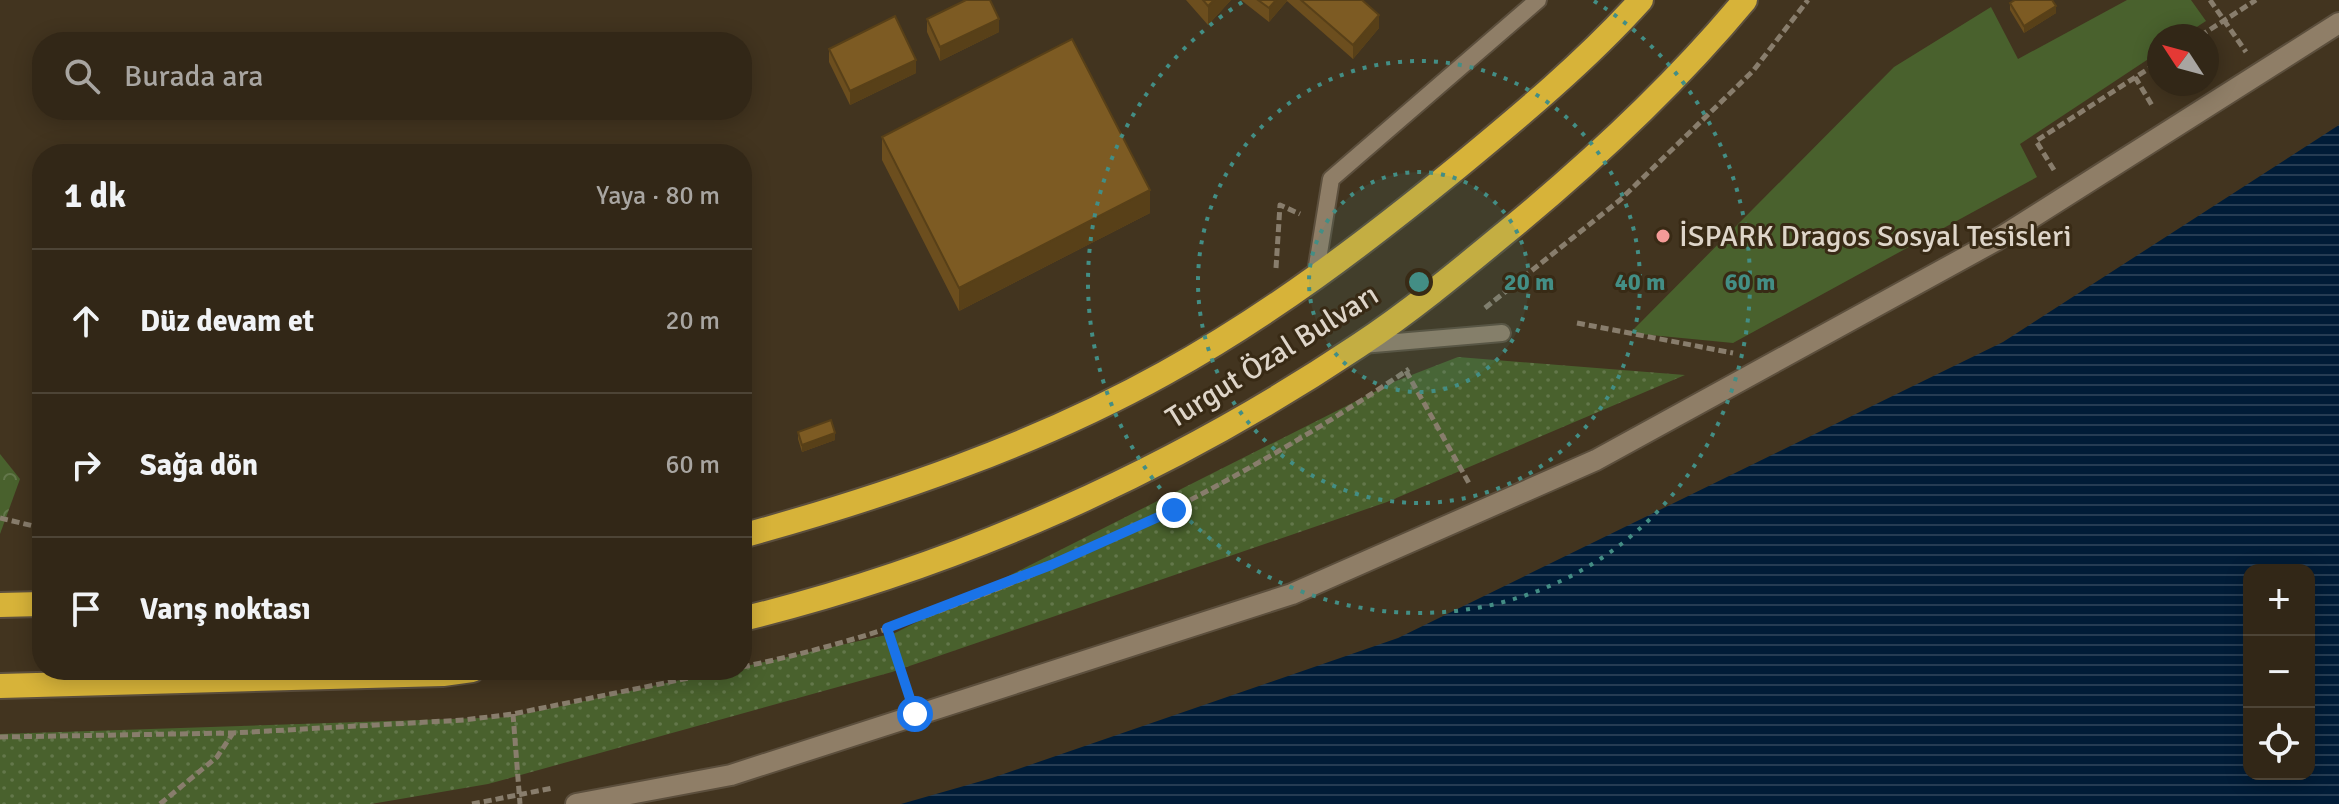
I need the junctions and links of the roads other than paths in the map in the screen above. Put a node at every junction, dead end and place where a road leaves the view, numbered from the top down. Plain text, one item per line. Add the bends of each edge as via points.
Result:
1 (1538, 0) edge
2 (1641, 0) edge
3 (1745, 0) edge
4 (2339, 23) edge
5 (1315, 278) junction
6 (1502, 333) road end
7 (1360, 345) junction
8 (752, 533) edge
9 (32, 604) edge
10 (0, 605) edge
11 (752, 617) edge
12 (222, 680) edge
13 (0, 686) edge
14 (576, 804) edge

1 - 5 lane via 1331,179
2 - 5 highway, Turgut Özal Bulvarı via 1535,104
3 - 7 highway, Turgut Özal Bulvarı via 1701,53 1595,158 1452,277
4 - 14 street via 1995,241 1596,460 1292,594 731,775
5 - 8 highway, Turgut Özal Bulvarı via 1164,374 1012,446 835,510
6 - 7 lane
7 - 11 highway, Turgut Özal Bulvarı via 1240,420 981,544 824,599
9 - 10 highway
12 - 13 highway

